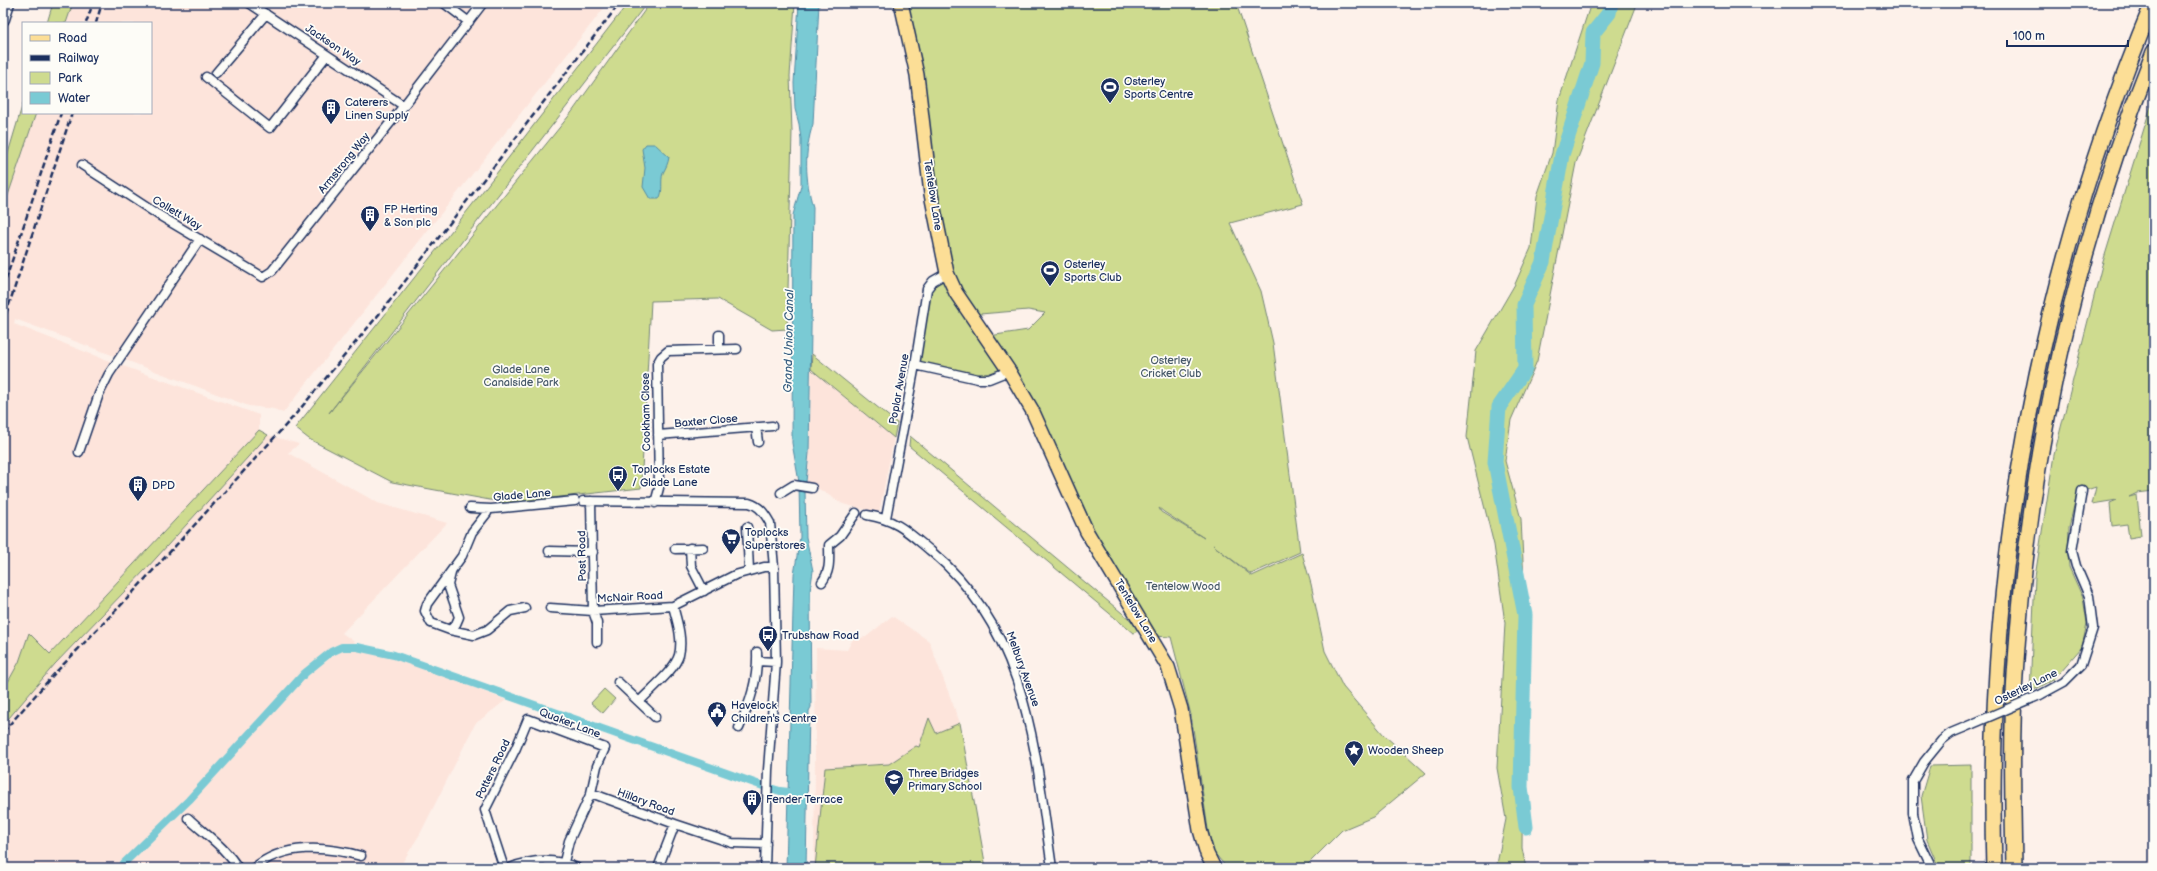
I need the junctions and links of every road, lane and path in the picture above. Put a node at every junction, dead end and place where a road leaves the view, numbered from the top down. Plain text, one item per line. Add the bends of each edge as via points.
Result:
1 (8, 3) edge
2 (249, 3) edge
3 (444, 3) edge
4 (483, 3) edge
5 (901, 3) edge
6 (2153, 3) edge
7 (266, 14) junction
8 (3, 19) edge
9 (468, 22) junction
10 (2154, 52) edge
11 (327, 55) junction
12 (216, 73) dead end
13 (206, 77) dead end
14 (404, 106) junction
15 (82, 165) dead end
16 (200, 239) junction
17 (947, 273) junction
18 (263, 277) joint
19 (719, 335) dead end
20 (719, 349) junction
21 (737, 349) dead end
22 (915, 365) junction
23 (1008, 371) junction
24 (772, 426) dead end
25 (756, 427) junction
26 (658, 435) junction
27 (758, 442) dead end
28 (79, 452) dead end
29 (812, 488) dead end
30 (2082, 491) dead end
31 (780, 492) dead end
32 (583, 501) junction
33 (655, 503) junction
34 (470, 508) dead end
35 (487, 509) junction
36 (856, 513) dead end
37 (867, 515) dead end
38 (886, 518) junction
39 (747, 527) dead end
40 (690, 548) junction
41 (703, 548) dead end
42 (675, 549) dead end
43 (549, 551) dead end
44 (593, 552) junction
45 (774, 567) junction
46 (749, 570) junction
47 (451, 572) junction
48 (822, 582) dead end
49 (704, 591) junction
50 (673, 606) junction
51 (525, 608) dead end
52 (550, 608) dead end
53 (593, 611) junction
54 (459, 617) junction
55 (450, 630) junction
56 (469, 635) junction
57 (597, 642) dead end
58 (776, 662) junction
59 (618, 682) dead end
60 (639, 702) junction
61 (654, 717) dead end
62 (527, 722) joint
63 (739, 728) dead end
64 (591, 793) junction
65 (190, 820) dead end
66 (675, 824) junction
67 (766, 844) junction
68 (361, 856) dead end
69 (564, 862) junction
70 (238, 868) edge
71 (254, 868) edge
72 (504, 868) edge
73 (510, 868) edge
74 (577, 868) edge
75 (658, 868) edge
76 (765, 868) edge
77 (1052, 868) edge
78 (1214, 868) edge
79 (1932, 868) edge
80 (1994, 868) edge
81 (2014, 868) edge

1 - 8 street
2 - 7 street, Jackson Way
3 - 9 street
4 - 9 street, Armstrong Way
5 - 17 main road, Tentelow Lane via 917,75 931,194
6 - 80 highway via 2105,126 2080,203 2052,303 2025,427 2007,544 2000,620 1993,756
7 - 11 street, Jackson Way
7 - 12 street
9 - 14 street, Armstrong Way
10 - 81 highway via 2116,153 2088,241 2064,333 2045,425 2027,544 2018,638 2013,755
11 - 13 street via 270,128
11 - 14 street, Jackson Way
14 - 18 street, Armstrong Way via 272,271
15 - 16 street, Collett Way
16 - 18 street, Collett Way
16 - 28 street via 109,374 99,394
17 - 22 street, Poplar Avenue via 933,281 927,289
17 - 23 main road, Tentelow Lane via 956,294
19 - 20 street
20 - 21 street, Cookham Close
20 - 26 street, Cookham Close via 668,351 660,357 657,364
22 - 23 street via 978,379 990,379
22 - 38 street, Poplar Avenue
23 - 78 main road, Tentelow Lane via 1032,410 1087,532 1168,668 1181,710 1200,830
24 - 25 street, Baxter Close
25 - 26 street, Baxter Close
25 - 27 street
26 - 33 street, Cookham Close via 659,488
29 - 31 street via 794,485
30 - 79 street, Osterley Lane, bridge via 2072,551 2089,596 2093,628 2081,665 2064,682 2040,695 1951,733 1942,740 1913,781 1913,813 1918,839
32 - 33 street, Glade Lane
32 - 35 street, Glade Lane
32 - 44 street, Post Road
33 - 45 street, Glade Lane via 756,505 770,523
34 - 35 street, Glade Lane
35 - 47 street
36 - 48 street via 840,536 829,545 830,564
37 - 38 street, Melbury Avenue
38 - 77 street, Melbury Avenue via 906,530 959,577 976,596 994,625 1013,668 1029,720
39 - 46 street
40 - 41 street
40 - 42 street
40 - 49 street via 691,566
43 - 44 street
44 - 53 street, Post Road
45 - 46 street, McNair Road
45 - 58 street
46 - 49 street, McNair Road
47 - 54 street via 448,585
47 - 55 street via 427,604 425,611 431,623
49 - 50 street, McNair Road
50 - 53 street, McNair Road
50 - 60 street via 680,629 679,655 673,667
51 - 56 street via 510,611 487,630
52 - 53 street, McNair Road
53 - 57 street, Post Road via 597,623
54 - 55 street
54 - 56 street
55 - 56 street
58 - 63 street via 757,656 756,680 749,706
58 - 67 street via 766,802
59 - 60 street
60 - 61 street
62 - 64 street, Quaker Lane via 605,748 597,766
62 - 72 street, Potters Road via 485,810
64 - 66 street, Hillary Road
64 - 69 street via 569,841
65 - 70 street via 213,838
66 - 67 street, Hillary Road via 732,843
66 - 75 street
67 - 76 street
68 - 71 street via 322,848 296,849 276,855
69 - 73 street via 540,861
69 - 74 street

